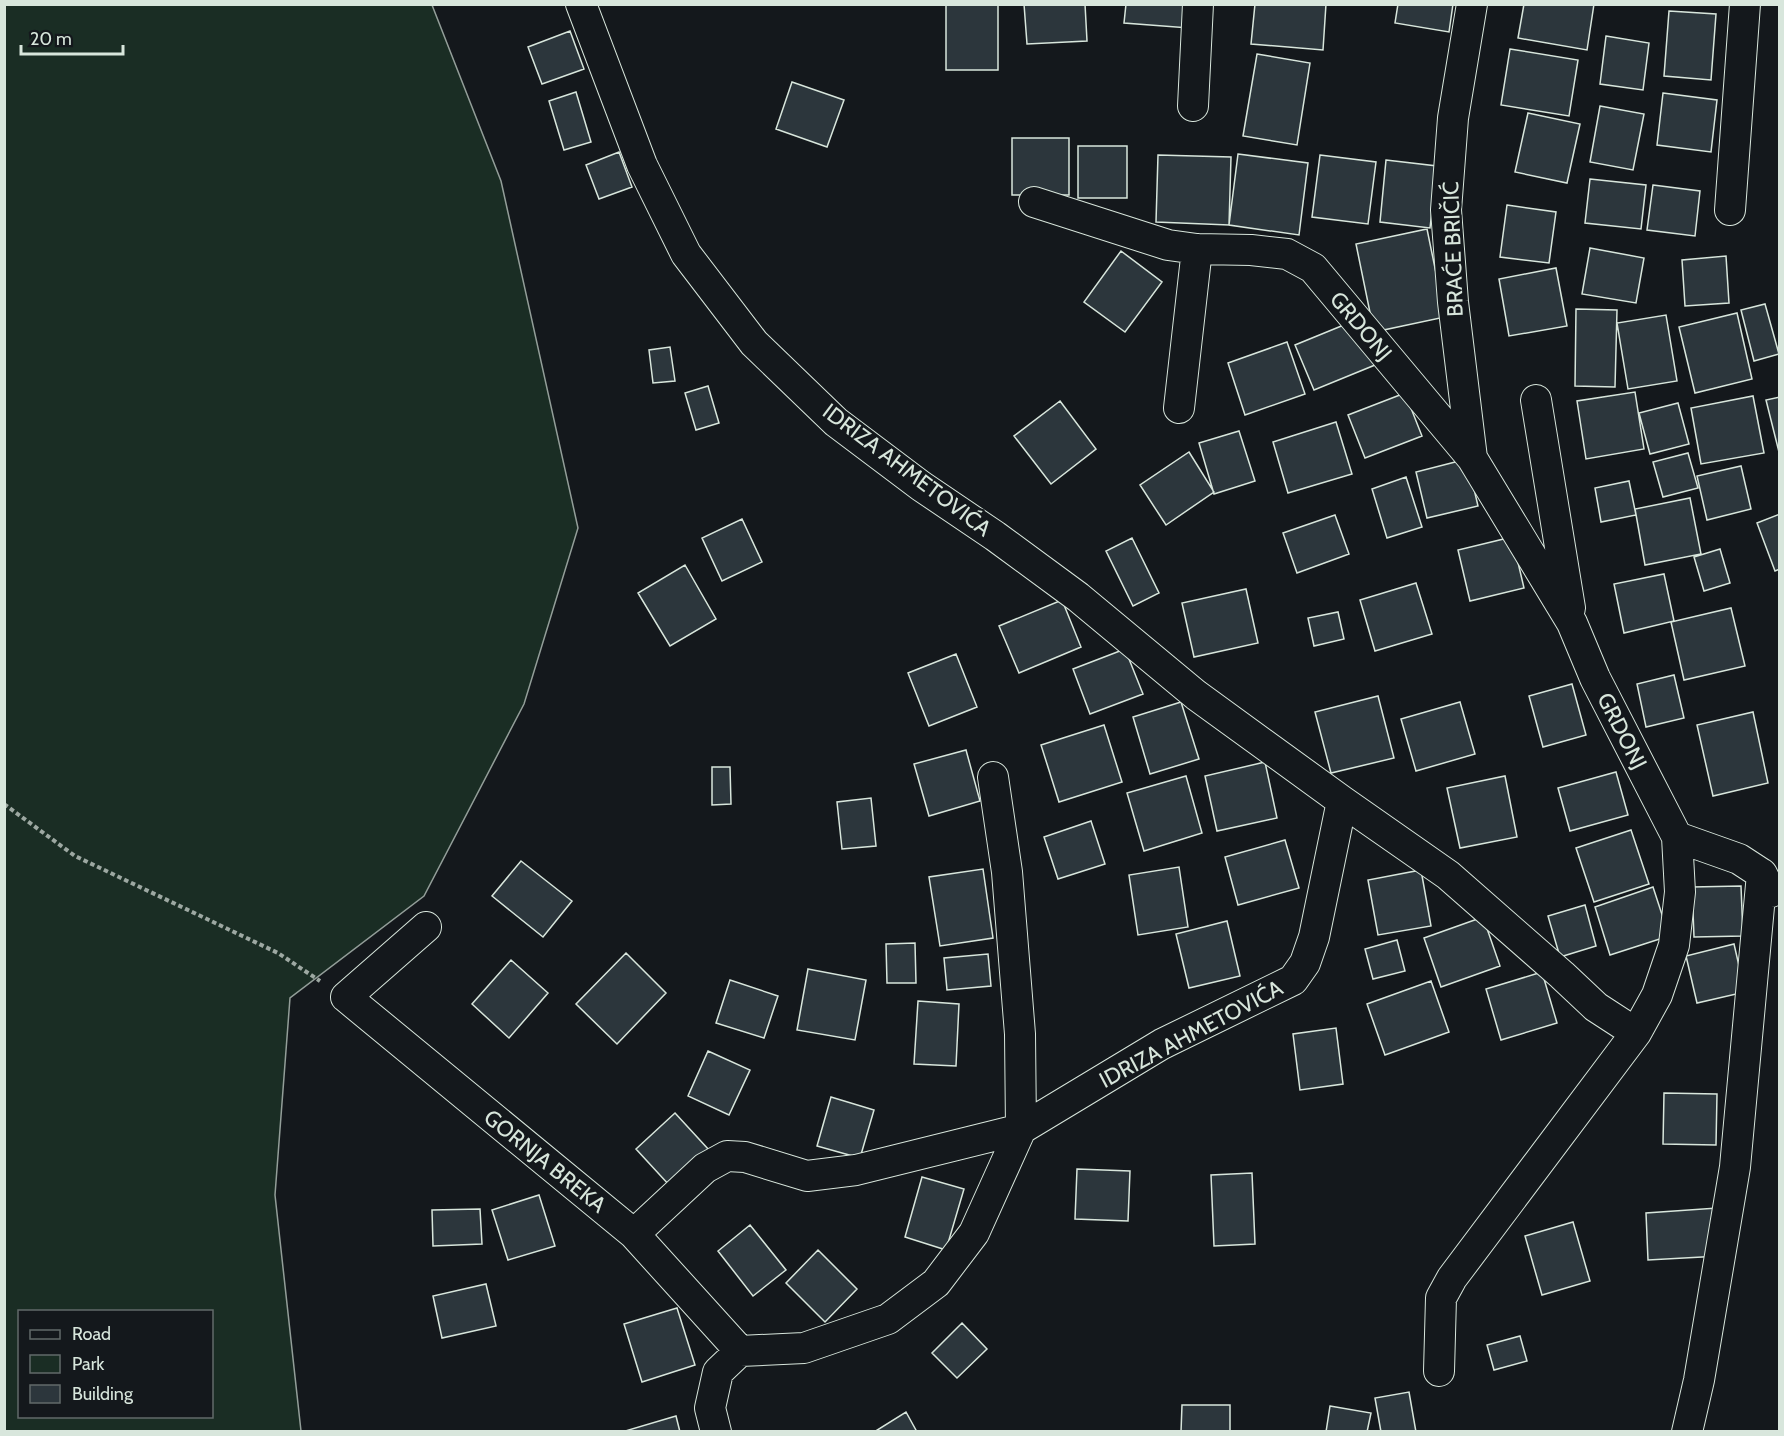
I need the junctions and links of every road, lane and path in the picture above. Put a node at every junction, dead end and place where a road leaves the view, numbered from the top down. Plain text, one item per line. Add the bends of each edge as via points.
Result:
1 (581, 4) edge
2 (1198, 4) edge
3 (1472, 4) edge
4 (1745, 4) edge
5 (1193, 106) dead end
6 (1034, 202) dead end
7 (1730, 210) dead end
8 (1197, 249) junction
9 (1536, 400) dead end
10 (1179, 408) dead end
11 (1472, 458) junction
12 (1572, 623) junction
13 (993, 777) dead end
14 (1342, 801) junction
15 (4, 804) edge
16 (1677, 837) junction
17 (1762, 874) junction
18 (1779, 911) edge
19 (426, 927) dead end
20 (346, 997) junction
21 (1636, 1033) junction
22 (1021, 1129) junction
23 (634, 1234) junction
24 (740, 1351) junction
25 (1439, 1371) dead end
26 (716, 1431) edge
27 (1687, 1431) edge

1 - 14 street, IDRIZA AHMETOVIĆA via 642,165 686,254 754,343 837,422 1078,597 1196,695
2 - 5 street
3 - 11 street, BRAĆE BRIČIĆ via 1453,118 1446,210
4 - 7 street
6 - 8 street, GRDONJ via 1168,245
8 - 10 street
8 - 11 street, GRDONJ via 1287,254 1312,268
9 - 12 street, GRDONJ
11 - 12 street, GRDONJ
12 - 16 street, GRDONJ via 1595,678
13 - 22 street via 1007,872 1020,1034
14 - 21 street, IDRIZA AHMETOVIĆA via 1448,875 1596,1007
14 - 22 street, IDRIZA AHMETOVIĆA via 1314,937 1305,963 1293,980 1162,1044
15 - 20 path via 75,856 278,953
16 - 17 street via 1739,859
16 - 21 street via 1680,892 1674,945 1657,995
17 - 18 street
17 - 27 street via 1735,1167
19 - 20 street
20 - 23 street, GORNJA BREKA
21 - 25 street via 1452,1278 1441,1298
22 - 23 street, IDRIZA AHMETOVIĆA via 855,1170 807,1176 745,1157 727,1156 705,1168
22 - 24 street via 974,1233 936,1283 888,1319 804,1348
23 - 24 street, GORNJA BREKA
24 - 26 street via 718,1372 710,1408

